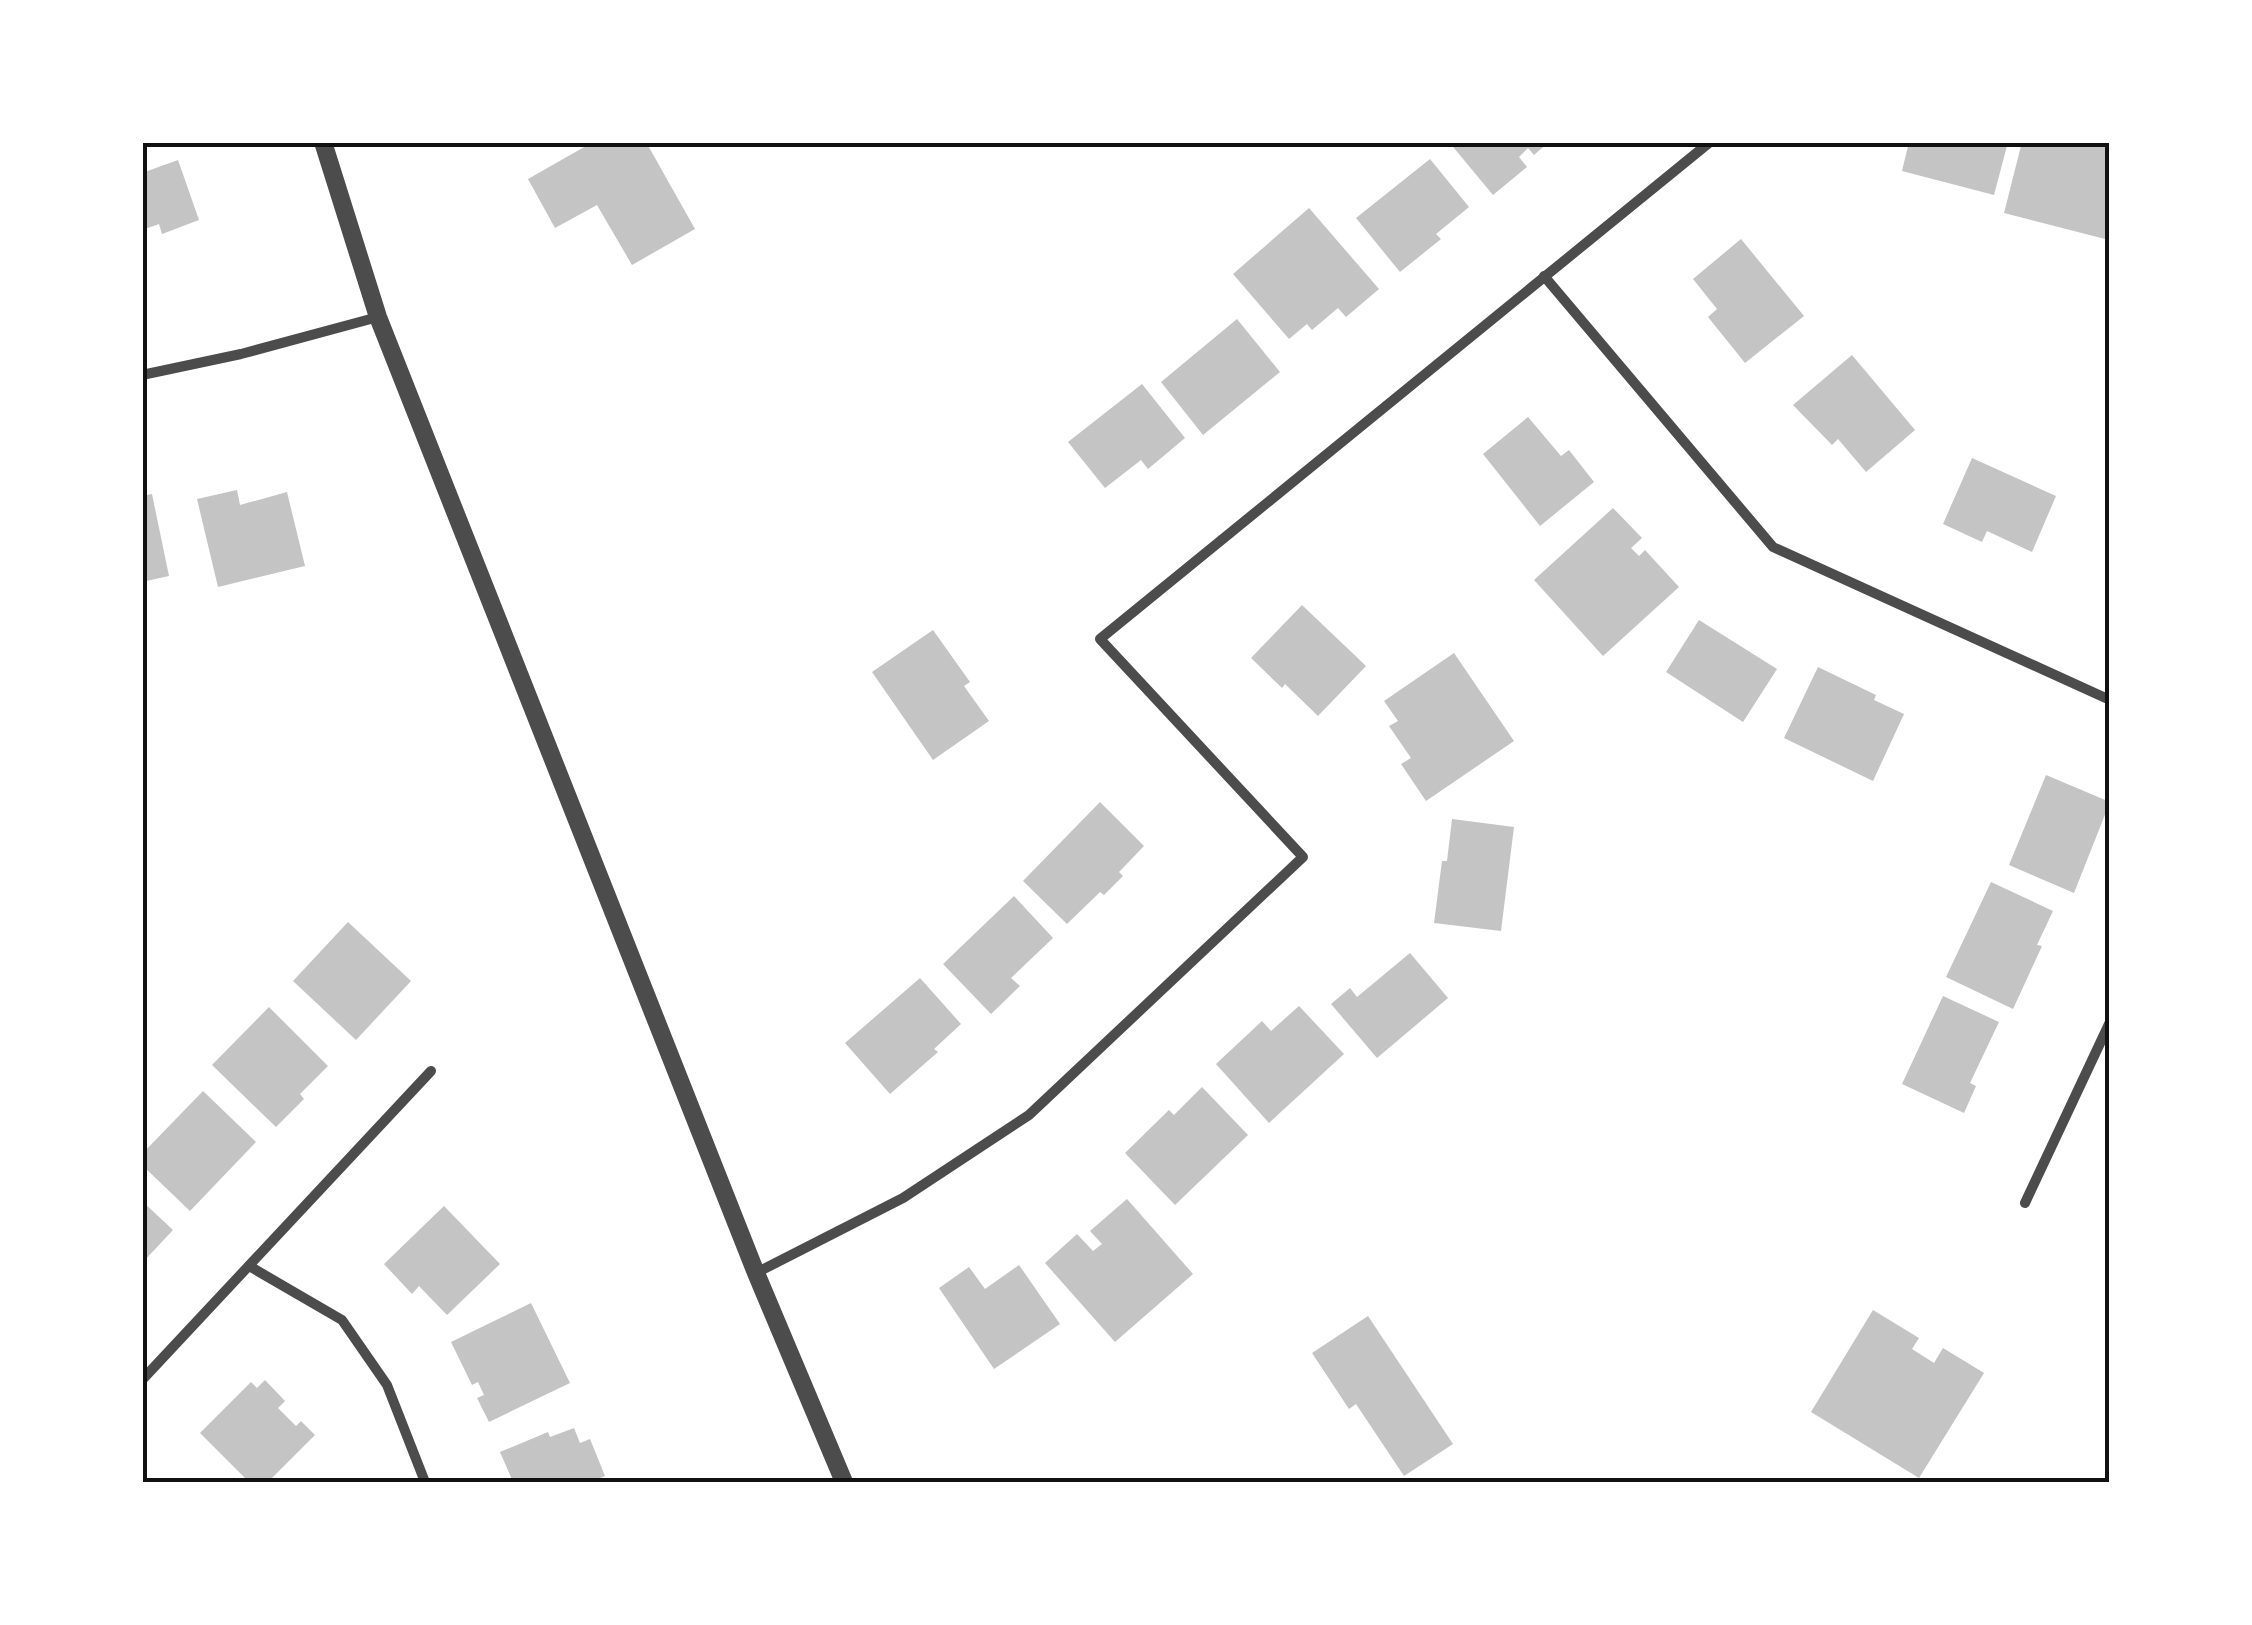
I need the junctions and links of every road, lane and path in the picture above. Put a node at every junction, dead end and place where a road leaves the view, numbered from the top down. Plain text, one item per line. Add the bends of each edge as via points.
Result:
1 (323, 142) edge
2 (1710, 142) edge
3 (1544, 276) junction
4 (378, 317) junction
5 (142, 375) edge
6 (2110, 700) edge
7 (2110, 1022) edge
8 (431, 1070) dead end
9 (2025, 1203) dead end
10 (248, 1266) junction
11 (756, 1273) junction
12 (142, 1380) edge
13 (425, 1482) edge
14 (844, 1482) edge

1 - 4 street
2 - 3 street
3 - 6 street via 1773,546
3 - 11 street via 1100,640 1303,856 1029,1114 903,1198
4 - 5 street
4 - 11 street
7 - 9 street
8 - 10 street
10 - 12 street
10 - 13 street via 342,1320 387,1385
11 - 14 street

